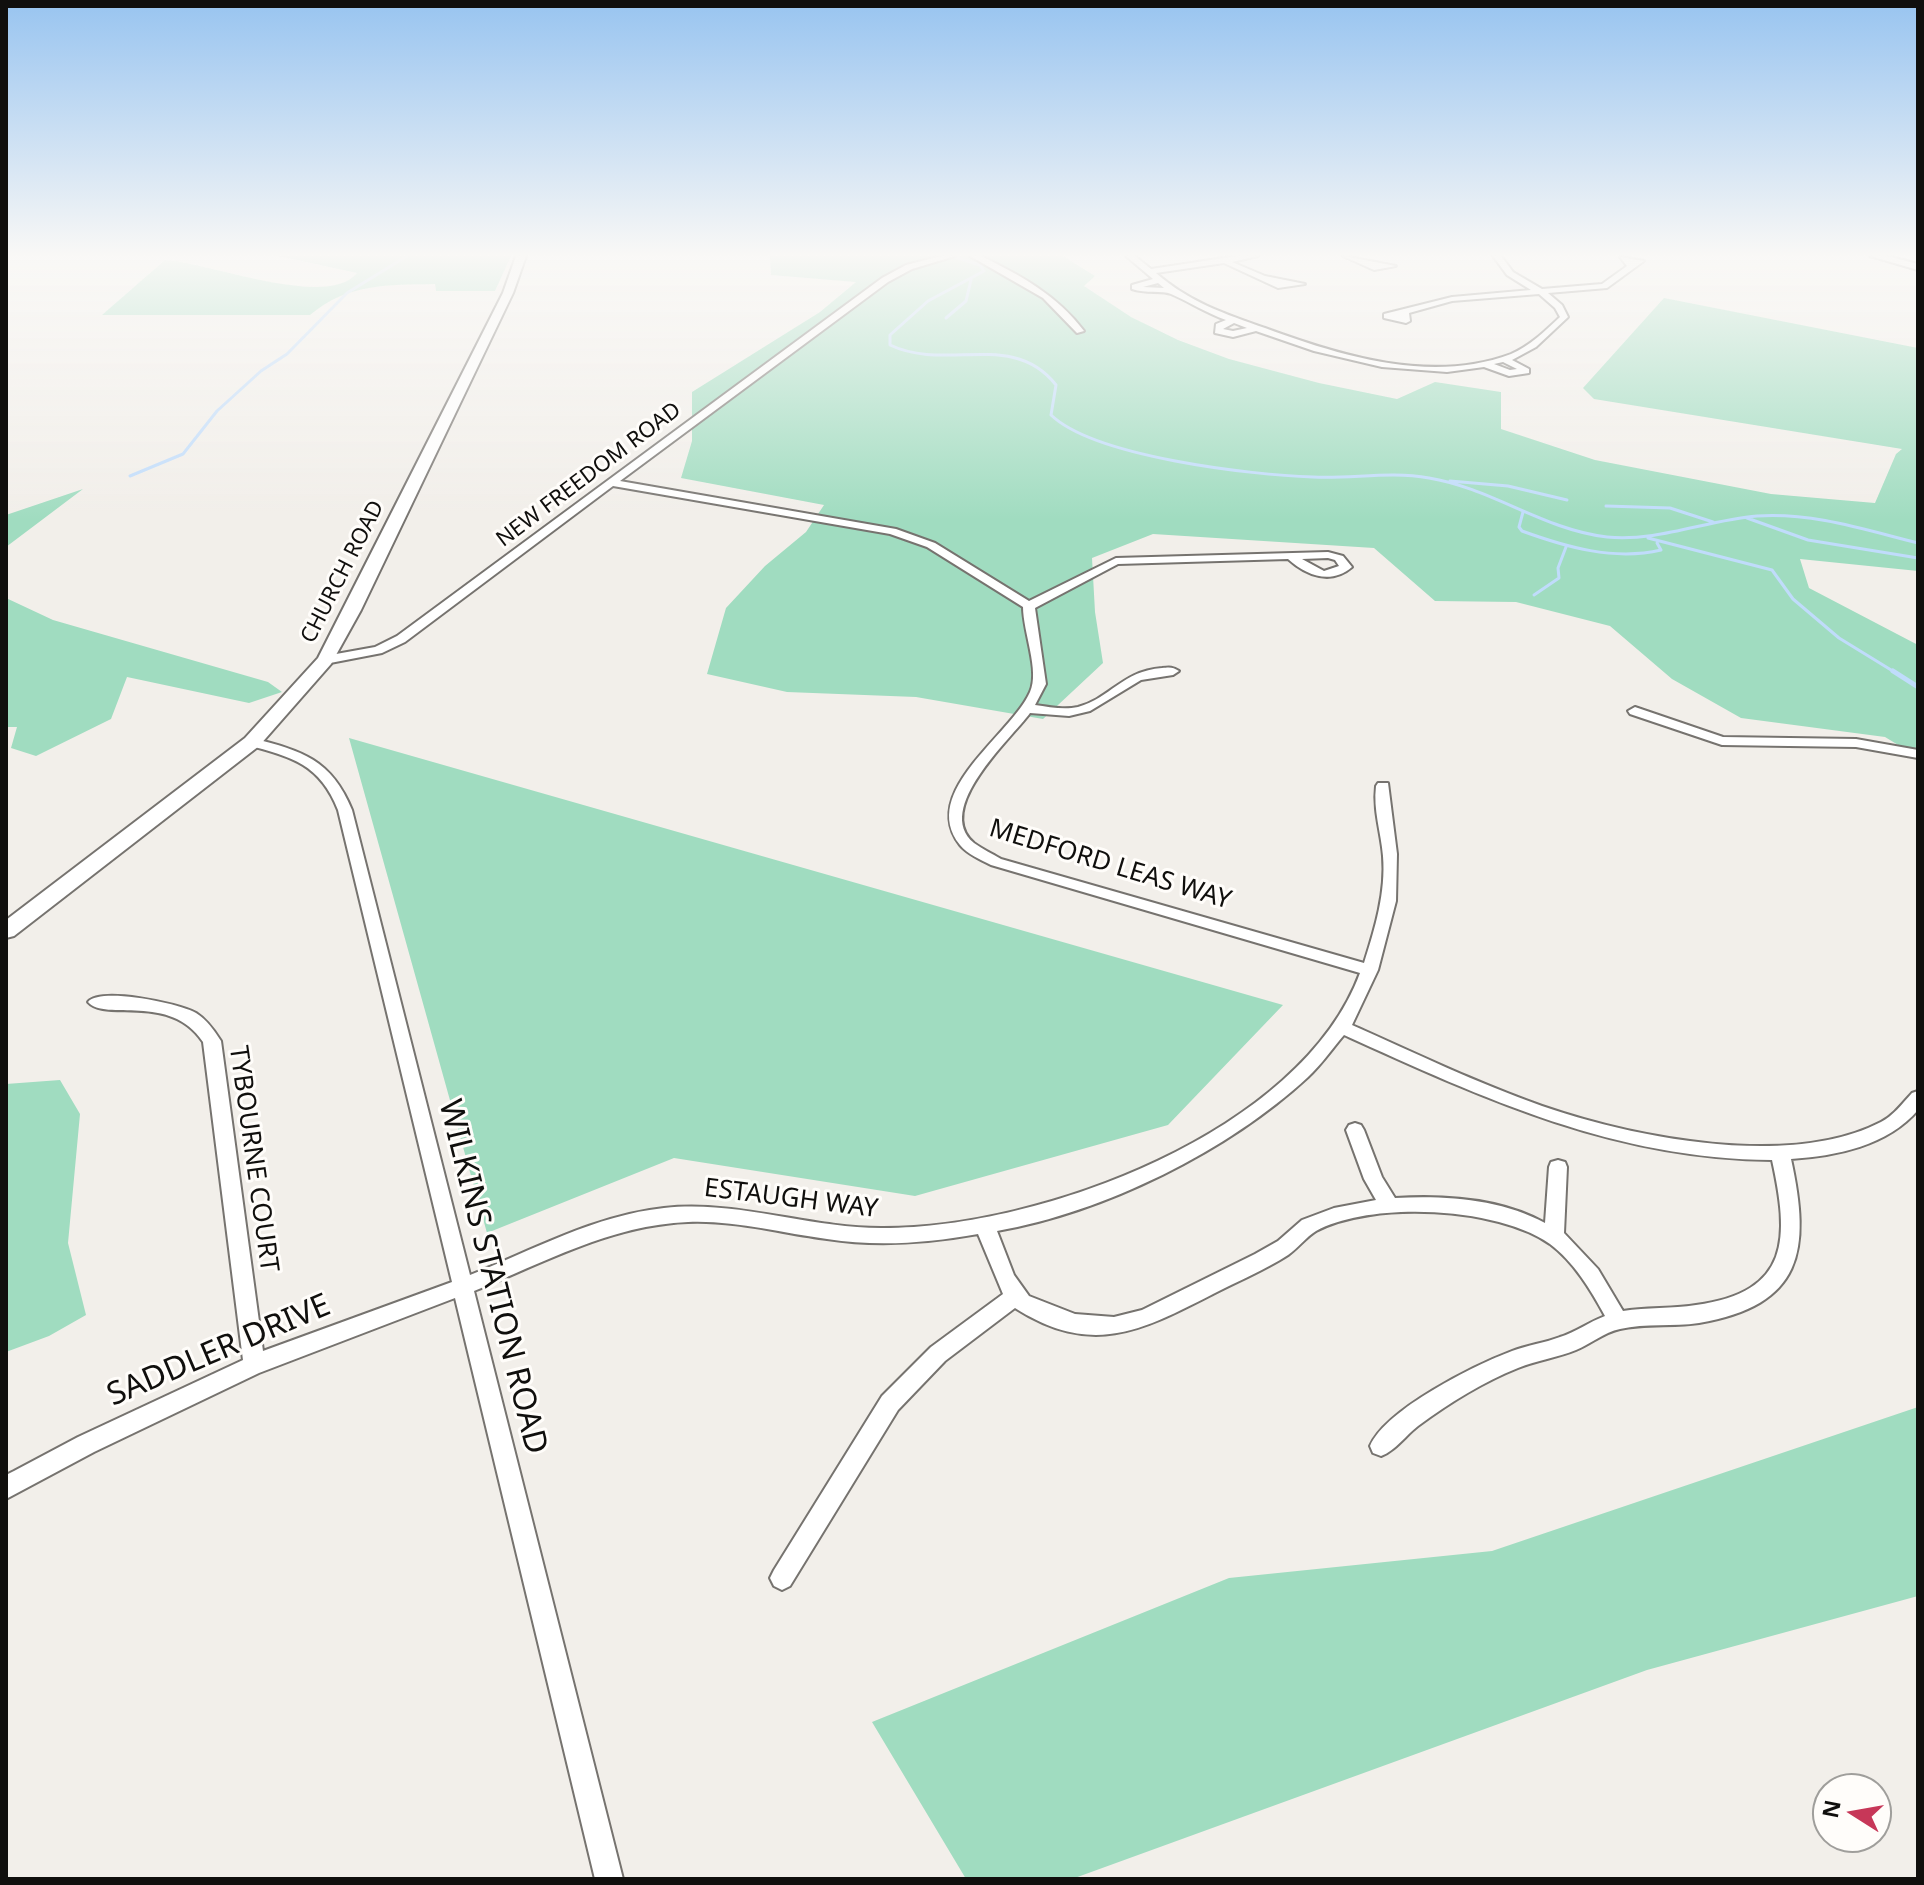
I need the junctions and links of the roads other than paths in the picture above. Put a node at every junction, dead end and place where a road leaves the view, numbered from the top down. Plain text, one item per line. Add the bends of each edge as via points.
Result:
1 (483, 344) edge
2 (799, 344) edge
3 (1299, 344) edge
4 (1533, 344) edge
5 (1504, 359) junction
6 (1485, 364) junction
7 (612, 483) junction
8 (1291, 556) dead end
9 (1029, 606) junction
10 (325, 660) junction
11 (1173, 671) dead end
12 (1025, 708) junction
13 (1635, 711) dead end
14 (252, 742) junction
15 (1918, 754) edge
16 (1383, 786) dead end
17 (6, 931) edge
18 (1370, 970) junction
19 (96, 1002) dead end
20 (1342, 1027) junction
21 (1918, 1098) edge
22 (1355, 1130) dead end
23 (1780, 1152) junction
24 (1558, 1167) dead end
25 (1391, 1207) junction
26 (986, 1228) junction
27 (1554, 1237) junction
28 (463, 1286) junction
29 (1016, 1296) junction
30 (1617, 1320) junction
31 (254, 1364) junction
32 (1381, 1446) dead end
33 (6, 1488) edge
34 (782, 1578) dead end
35 (609, 1879) edge

1 - 10 main road, CHURCH ROAD
2 - 7 street, NEW FREEDOM ROAD
3 - 6 street via 1371,363
4 - 5 street
5 - 6 street
5 - 6 street via 1526,371 1505,372
7 - 9 street via 892,531 939,549
7 - 10 street, NEW FREEDOM ROAD via 401,639 378,650
8 - 9 street via 1110,562 1065,591
9 - 12 street, MEDFORD LEAS WAY via 1039,686
10 - 14 main road, CHURCH ROAD
11 - 12 street via 1135,675 1074,712
12 - 18 street, MEDFORD LEAS WAY via 991,748 957,805 953,824 971,850 996,862
13 - 15 street via 1722,741 1856,743
14 - 17 main road, CHURCH ROAD
14 - 28 street, WILKINS STATION ROAD via 315,765 339,793
16 - 18 street, ESTAUGH WAY via 1390,877
18 - 20 street, ESTAUGH WAY
19 - 31 street, TYBOURNE COURT via 184,1014 202,1025 212,1041
20 - 23 street via 1563,1120 1690,1146
20 - 26 street, ESTAUGH WAY via 1273,1095 1186,1155 1101,1193
21 - 23 street via 1890,1126 1860,1140
22 - 25 street via 1373,1179
23 - 30 street via 1794,1227 1790,1254 1776,1278 1721,1310
24 - 27 street
25 - 27 street via 1493,1213 1532,1224
25 - 29 street via 1308,1227 1269,1256 1122,1327 1074,1324
26 - 28 street, ESTAUGH WAY via 868,1236 734,1215 658,1216
26 - 29 street
27 - 30 street via 1598,1283
28 - 31 street, SADDLER DRIVE
28 - 35 street, WILKINS STATION ROAD
29 - 34 street via 938,1354 890,1403
30 - 32 street via 1566,1345 1475,1377
31 - 33 street, SADDLER DRIVE

